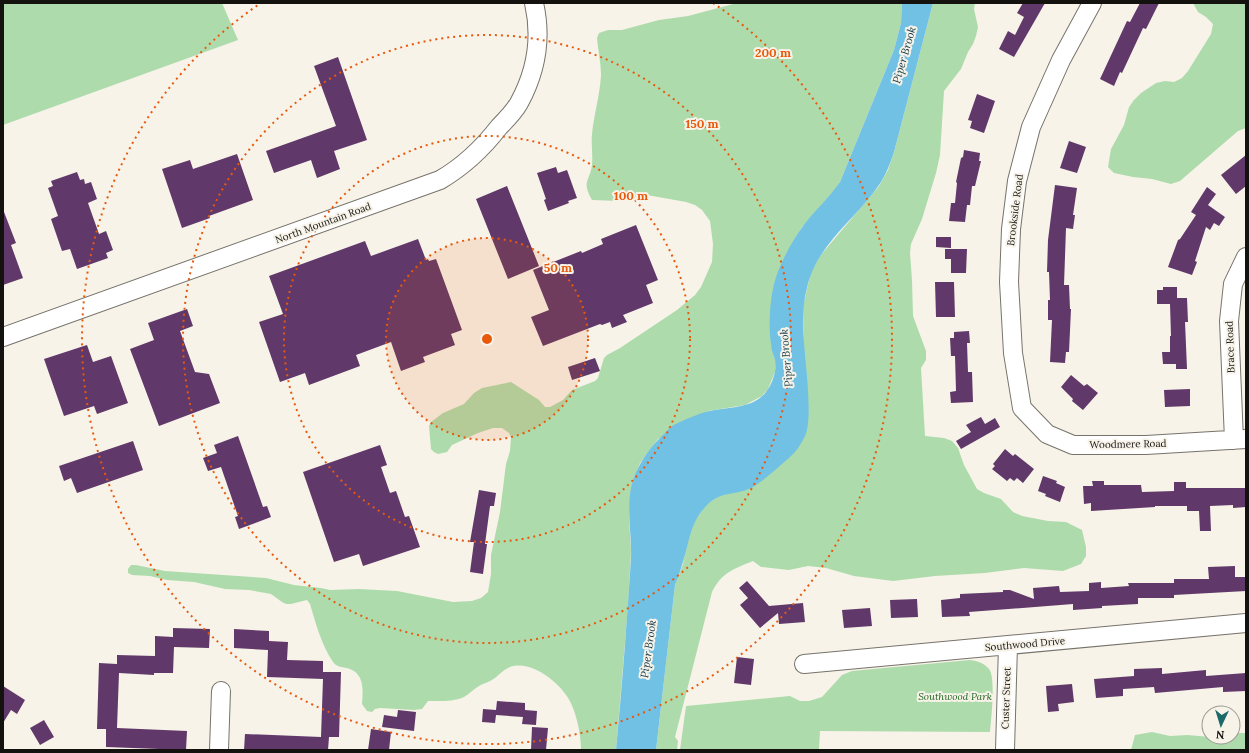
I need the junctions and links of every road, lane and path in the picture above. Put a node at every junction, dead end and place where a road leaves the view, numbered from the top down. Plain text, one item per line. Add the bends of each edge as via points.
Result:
1 (534, 3) edge
2 (1092, 3) edge
3 (1246, 257) edge
4 (3, 338) edge
5 (1022, 408) joint
6 (1240, 439) edge
7 (1246, 623) edge
8 (1008, 645) junction
9 (804, 664) dead end
10 (221, 691) dead end
11 (219, 750) edge
12 (1004, 750) edge

1 - 4 street, North Mountain Road via 538,19 537,49 527,86 518,105 484,146 457,170 440,180 406,193
2 - 5 street, Brookside Road via 1061,60 1031,127 1017,181 1011,229 1009,282 1013,353
3 - 6 street, Brace Road via 1233,284 1229,321
5 - 6 street, Woodmere Road via 1047,434 1073,445 1146,445
7 - 8 street, Southwood Drive
8 - 9 street, Southwood Drive
8 - 12 street, Custer Street
10 - 11 street

